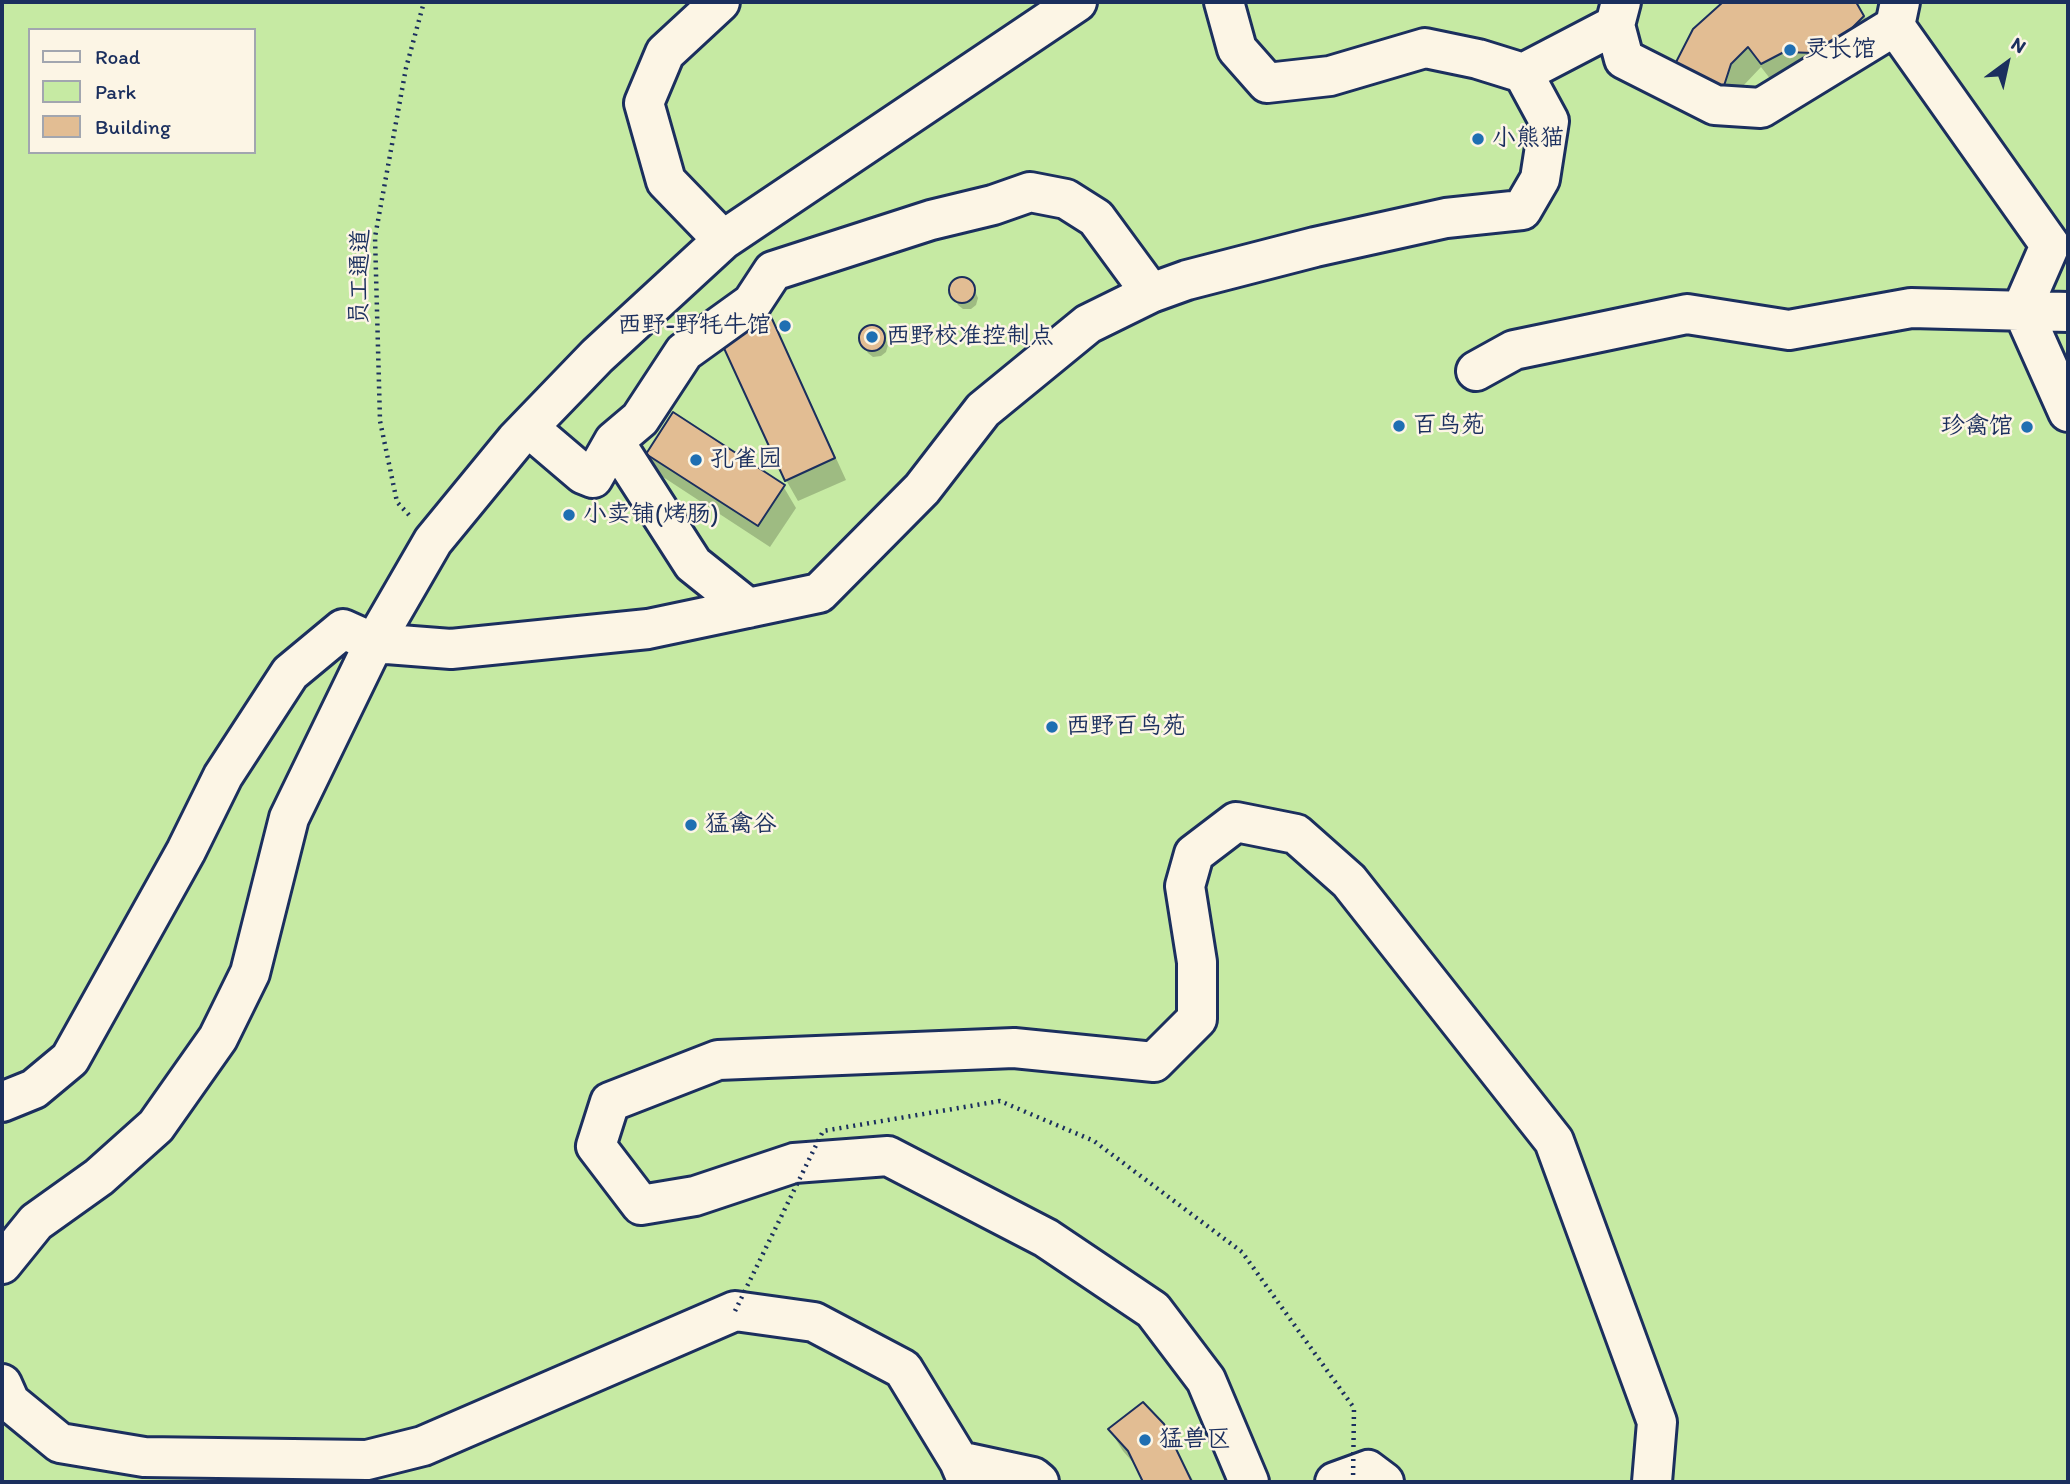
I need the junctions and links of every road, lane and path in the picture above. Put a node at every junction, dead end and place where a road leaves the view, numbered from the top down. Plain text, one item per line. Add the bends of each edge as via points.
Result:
1 (425, 2) edge
2 (720, 2) edge
3 (1077, 2) edge
4 (1224, 2) edge
5 (1618, 13) edge
6 (1898, 14) edge
7 (1523, 74) junction
8 (723, 240) junction
9 (1151, 293) junction
10 (2022, 309) junction
11 (2068, 312) edge
12 (1476, 371) dead end
13 (2068, 412) edge
14 (530, 428) junction
15 (614, 441) junction
16 (433, 541) junction
17 (748, 608) junction
18 (374, 643) junction
19 (2, 1102) edge
20 (2, 1264) edge
21 (735, 1311) junction
22 (2, 1384) edge
23 (963, 1472) edge
24 (1039, 1482) edge
25 (1249, 1482) edge
26 (1335, 1482) edge
27 (1353, 1482) edge
28 (1384, 1482) edge
29 (1652, 1482) edge

1 - 16 path, 员工通道 via 406,68 375,237 380,421 397,502
2 - 8 lane via 665,53 644,103 666,181
3 - 8 lane
4 - 7 lane via 1237,49 1267,83 1330,76 1425,48
5 - 6 lane via 1624,59 1715,105 1761,108
5 - 7 lane
6 - 10 lane via 2050,245
7 - 9 lane via 1549,121 1539,179 1522,210 1446,218 1341,241 1187,279
8 - 14 lane via 597,356
9 - 15 lane via 1096,218 1066,199 1030,192 773,271 752,303 684,352 640,419
9 - 17 lane via 1088,324 983,410 922,489 819,593
10 - 11 lane
10 - 12 lane via 1911,308 1789,330 1687,314 1514,350
10 - 13 lane
14 - 15 lane via 593,478
14 - 16 lane
15 - 17 lane via 693,564
16 - 18 lane
17 - 18 lane via 648,629 452,649
18 - 19 lane via 343,629 290,673 223,776 70,1059 34,1089
18 - 20 lane via 289,818 250,972 219,1038 156,1126 99,1177 36,1222
21 - 22 lane via 423,1446 367,1460 144,1457 60,1443 9,1402
21 - 23 lane via 814,1322 903,1369
21 - 27 path, bridge via 823,1132 1000,1101 1094,1141 1242,1252 1354,1408
23 - 24 lane via 1032,1477
25 - 29 lane via 1206,1380 1153,1310 1046,1238 888,1156 794,1163 695,1196 641,1205 596,1146 610,1102 718,1060 1014,1048 1154,1062 1197,1019 1197,962 1185,886 1194,854 1236,822 1296,834 1349,881 1554,1141 1657,1422
26 - 28 lane via 1368,1470

